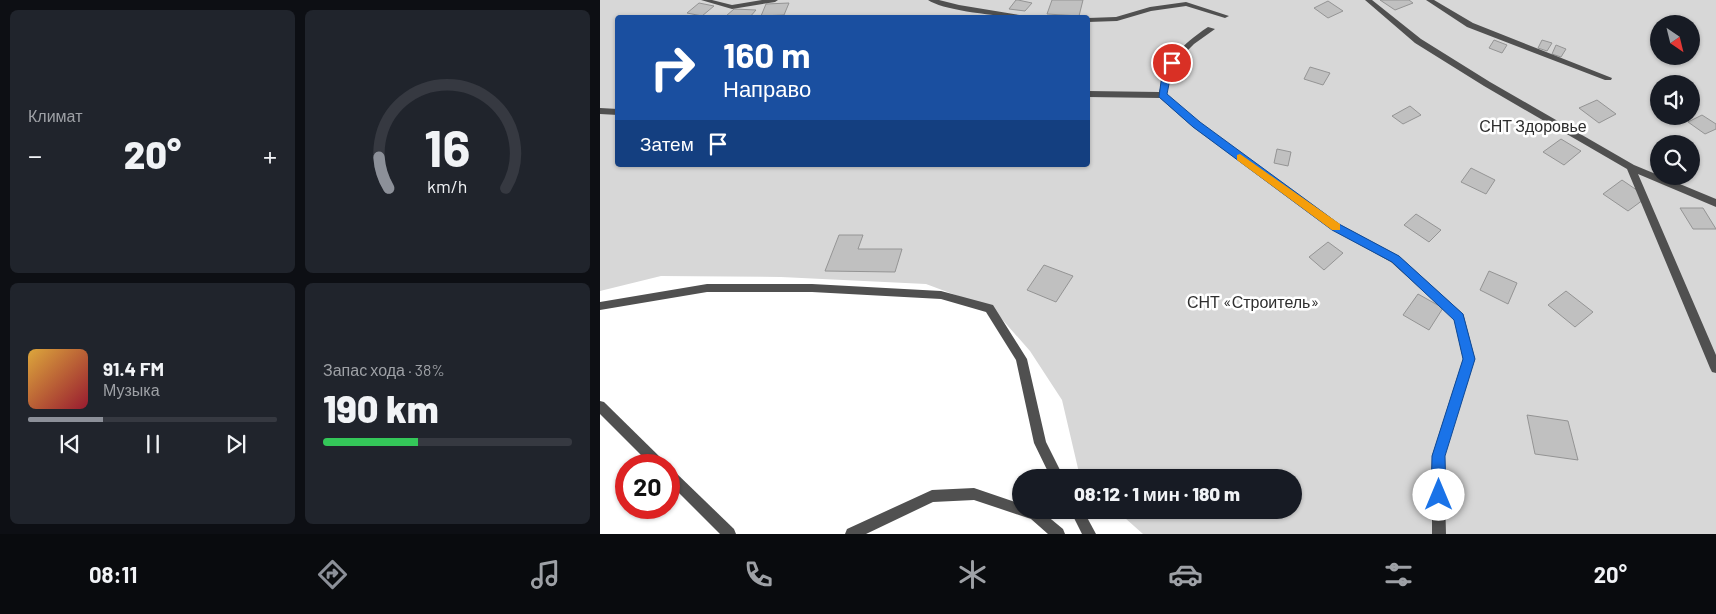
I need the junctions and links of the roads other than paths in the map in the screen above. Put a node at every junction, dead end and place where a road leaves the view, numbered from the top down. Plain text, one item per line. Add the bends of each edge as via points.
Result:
1 (704, 0) edge
2 (775, 0) edge
3 (931, 0) edge
4 (1368, 0) edge
5 (1429, 0) edge
6 (1014, 15) edge
7 (1225, 16) dead end
8 (1090, 20) edge
9 (1211, 30) dead end
10 (1608, 78) dead end
11 (1090, 94) edge
12 (1162, 95) junction
13 (600, 111) edge
14 (615, 112) edge
15 (1631, 167) junction
16 (1716, 203) edge
17 (600, 306) edge
18 (1716, 368) edge
19 (600, 406) edge
20 (649, 454) edge
21 (1053, 469) edge
22 (680, 485) edge
23 (1012, 507) edge
24 (1041, 519) edge
25 (1081, 519) edge
26 (729, 534) edge
27 (852, 534) edge
28 (1058, 534) edge
29 (1089, 534) edge
30 (1439, 534) edge

1 - 2 lane via 732,7
3 - 6 lane
4 - 15 lane via 1418,42
5 - 10 lane via 1470,25
7 - 8 lane via 1186,4 1150,9 1117,19
9 - 12 lane via 1192,40 1178,53 1166,74
11 - 12 lane
12 - 30 lane via 1196,125 1336,227 1396,259 1459,317 1469,359 1438,456
13 - 14 lane
15 - 16 lane
15 - 18 lane
17 - 21 lane via 707,288 812,288 941,295 989,308 1021,359 1040,443
19 - 20 lane
22 - 26 lane
23 - 27 lane via 974,494 932,496
24 - 28 lane
25 - 29 lane

